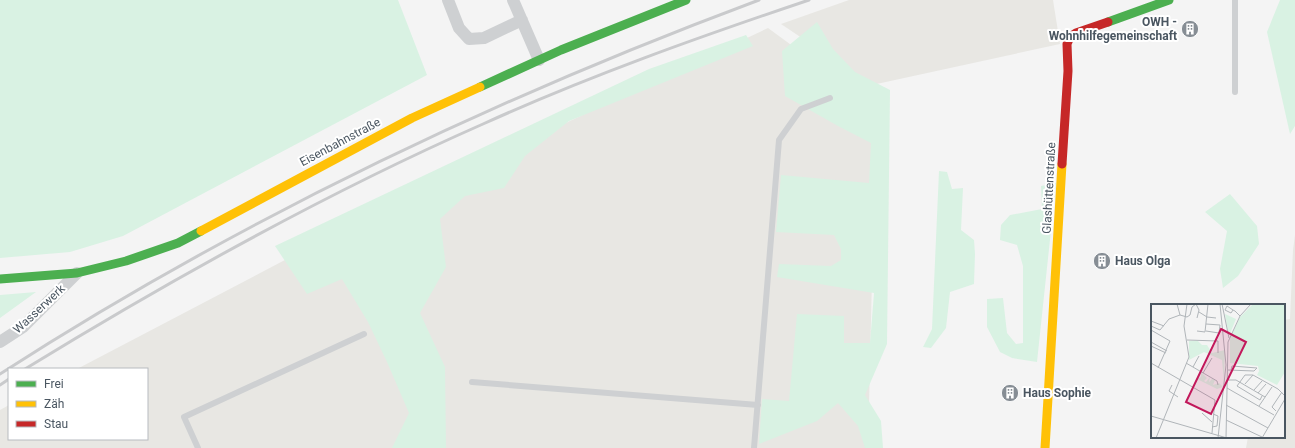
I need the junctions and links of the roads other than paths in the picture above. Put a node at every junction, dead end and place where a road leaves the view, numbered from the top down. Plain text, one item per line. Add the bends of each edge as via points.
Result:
1 (448, 0) edge
2 (513, 0) edge
3 (686, 0) edge
4 (1169, 0) edge
5 (1235, 0) edge
6 (522, 20) junction
7 (539, 60) junction
8 (1235, 92) dead end
9 (830, 98) dead end
10 (77, 273) junction
11 (0, 279) edge
12 (364, 334) dead end
13 (0, 342) edge
14 (472, 382) dead end
15 (758, 405) junction
16 (198, 448) edge
17 (754, 448) edge
18 (1045, 448) edge

1 - 6 street via 459,28 469,39 484,38
2 - 6 street
3 - 7 street, Eisenbahnstraße
4 - 18 street, Glashüttenstraße via 1076,33 1070,37 1067,44 1067,94
5 - 8 lane
6 - 7 street
7 - 10 street, Eisenbahnstraße via 412,118 178,243 126,261
9 - 15 lane via 801,109 780,140
10 - 11 street, Eisenbahnstraße
10 - 13 street, Wasserwerk via 23,327
12 - 16 lane via 184,417
14 - 15 lane
15 - 17 lane

